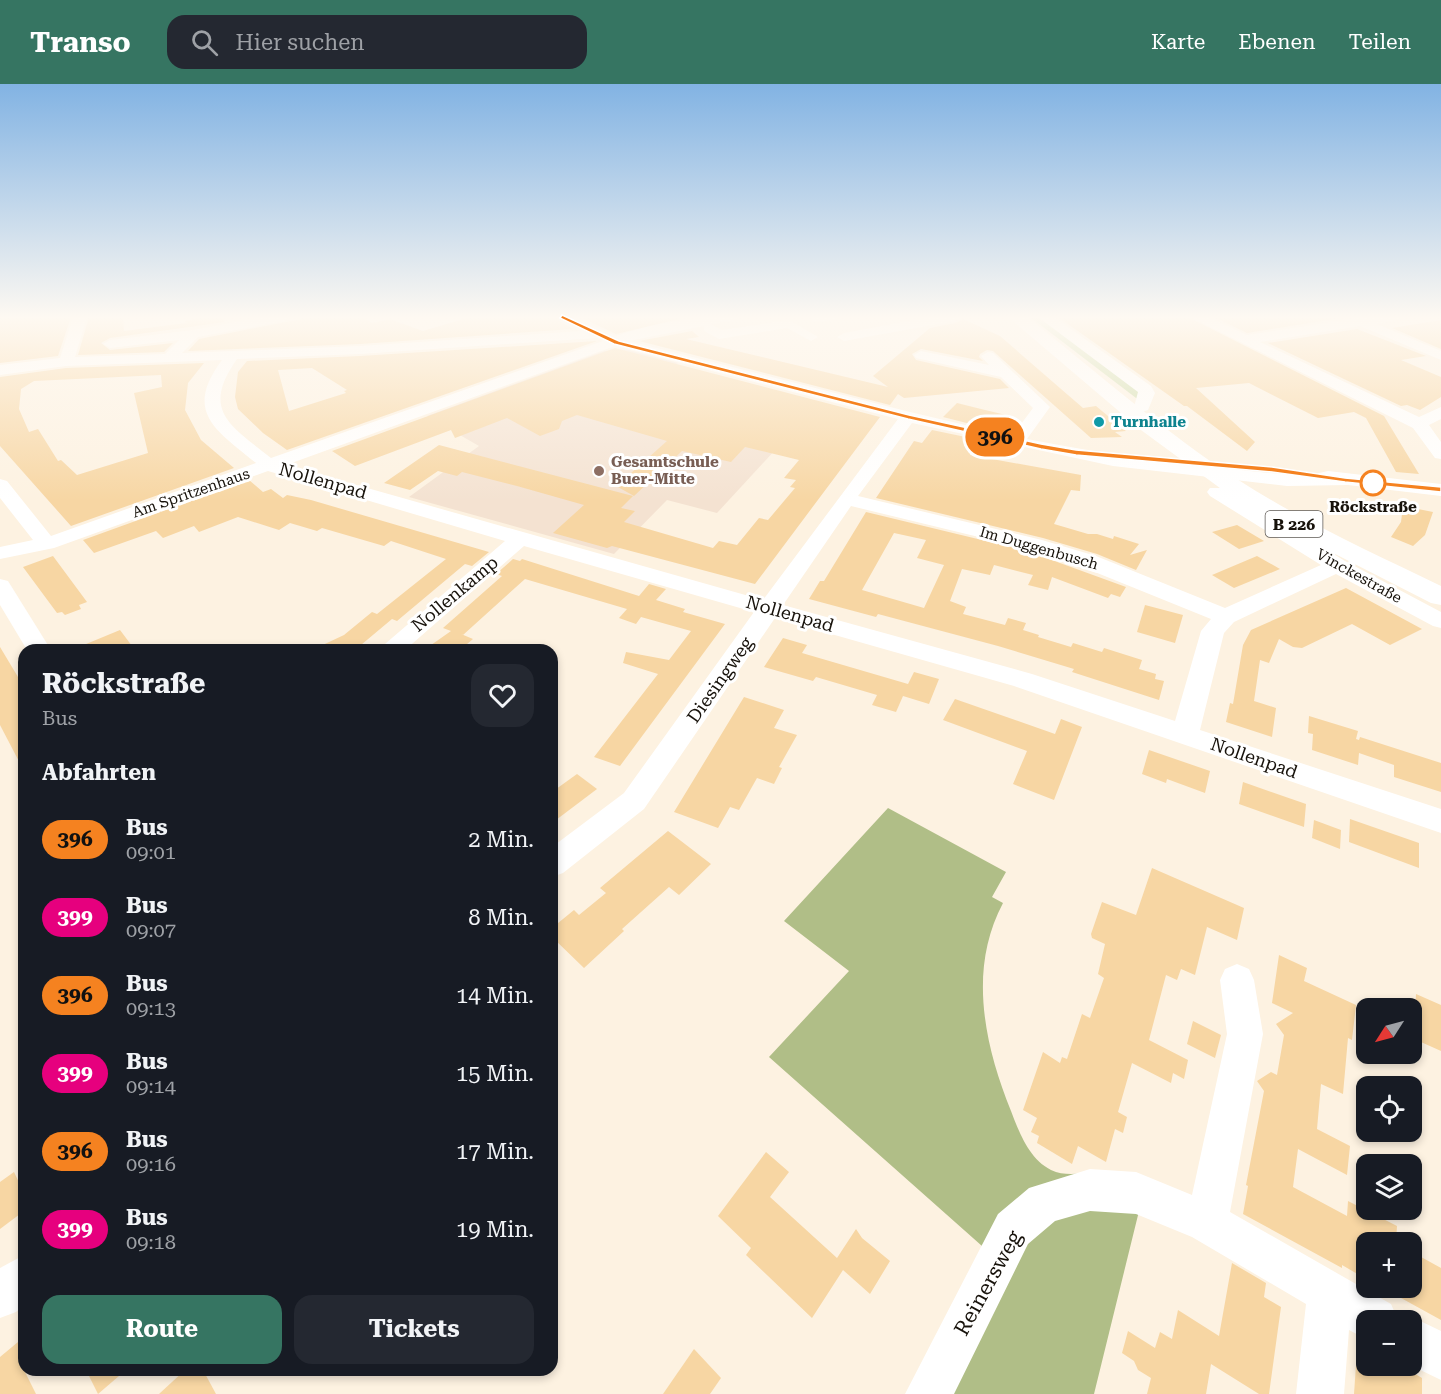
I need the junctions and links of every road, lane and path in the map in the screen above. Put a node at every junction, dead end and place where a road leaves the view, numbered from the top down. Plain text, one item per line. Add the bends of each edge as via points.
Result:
1 (216, 378) edge
2 (515, 378) edge
3 (757, 378) edge
4 (1011, 378) edge
5 (1095, 378) edge
6 (1105, 378) edge
7 (1130, 378) edge
8 (1324, 378) edge
9 (1142, 407) junction
10 (1441, 412) edge
11 (908, 417) junction
12 (1419, 424) junction
13 (1016, 442) junction
14 (1441, 454) edge
15 (270, 465) junction
16 (1219, 474) junction
17 (0, 484) edge
18 (1441, 490) edge
19 (846, 499) junction
20 (520, 539) junction
21 (47, 544) junction
22 (0, 553) edge
23 (1337, 566) junction
24 (0, 586) edge
25 (1441, 597) edge
26 (771, 608) junction
27 (1226, 617) junction
28 (1441, 621) edge
29 (35, 644) edge
30 (397, 644) edge
31 (1185, 735) junction
32 (1441, 821) edge
33 (558, 859) edge
34 (1237, 980) dead end
35 (1207, 1222) junction
36 (18, 1282) edge
37 (1329, 1294) junction
38 (0, 1296) edge
39 (1357, 1310) edge
40 (1422, 1346) edge
41 (1441, 1357) edge
42 (929, 1394) edge
43 (1320, 1394) edge

1 - 15 street, Nollenpad via 211,400 217,419
2 - 15 street, Am Spritzenhaus
3 - 11 street
4 - 13 street via 1042,407
5 - 16 main road, Vinckestraße / B 226
6 - 9 main road, Vinckestraße / B 226
7 - 9 street via 1147,393
8 - 12 street
9 - 16 main road, Vinckestraße / B 226
10 - 12 street
11 - 13 street
11 - 19 street, Diesingweg
12 - 14 street
13 - 16 street via 1113,461
15 - 20 street, Nollenpad
15 - 21 street, Am Spritzenhaus
16 - 18 street via 1345,480
16 - 23 street, Vinckestraße
16 - 25 main road, Vinckestraße / B 226 via 1284,518
17 - 21 street
19 - 26 street, Diesingweg
19 - 27 street, Im Duggenbusch via 1035,544 1107,568
20 - 26 street, Nollenpad
20 - 30 street, Nollenkamp
21 - 22 street, Am Spritzenhaus
23 - 27 street
23 - 28 street, Vinckestraße
24 - 29 street
26 - 31 street, Nollenpad via 1023,680
26 - 33 street, Diesingweg via 634,801
27 - 31 street via 1213,631
31 - 32 street, Nollenpad
34 - 35 street via 1245,1035
35 - 37 street, Reinersweg
35 - 42 street, Reinersweg via 1136,1193 1090,1190 1044,1203 1013,1229
36 - 38 street
37 - 39 street, Reinersweg
37 - 43 street
40 - 41 street

